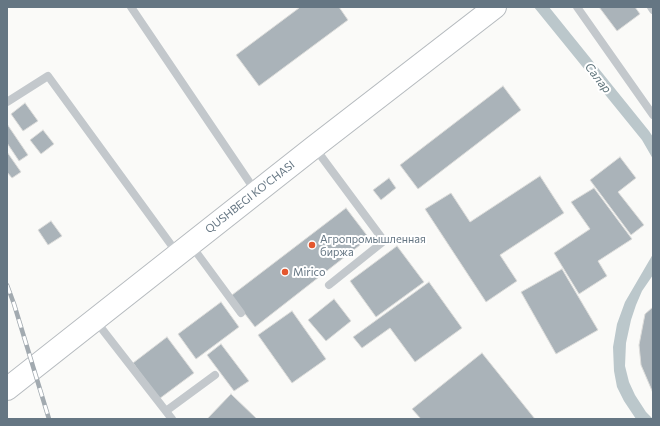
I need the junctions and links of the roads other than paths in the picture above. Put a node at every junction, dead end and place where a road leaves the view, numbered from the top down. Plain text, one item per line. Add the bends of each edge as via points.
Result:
1 (130, 7) edge
2 (471, 7) edge
3 (495, 7) edge
4 (576, 7) edge
5 (650, 7) edge
6 (653, 10) edge
7 (7, 102) edge
8 (653, 115) edge
9 (310, 143) junction
10 (253, 188) junction
11 (181, 245) junction
12 (329, 285) dead end
13 (241, 313) dead end
14 (94, 320) junction
15 (215, 376) dead end
16 (7, 377) edge
17 (7, 389) edge
18 (166, 411) junction
19 (172, 419) edge

1 - 10 lane
2 - 9 main road, QUSHBEGI KO'CHASI
3 - 9 main road, QUSHBEGI KO'CHASI
4 - 8 lane
5 - 6 lane
7 - 11 lane via 48,76
9 - 10 main road, QUSHBEGI KO'CHASI
9 - 12 lane via 384,241
10 - 11 main road, QUSHBEGI KO'CHASI
11 - 13 lane
11 - 14 main road, QUSHBEGI KO'CHASI
11 - 16 main road, QUSHBEGI KO'CHASI
14 - 17 main road, QUSHBEGI KO'CHASI
14 - 18 lane
15 - 18 lane
18 - 19 lane

